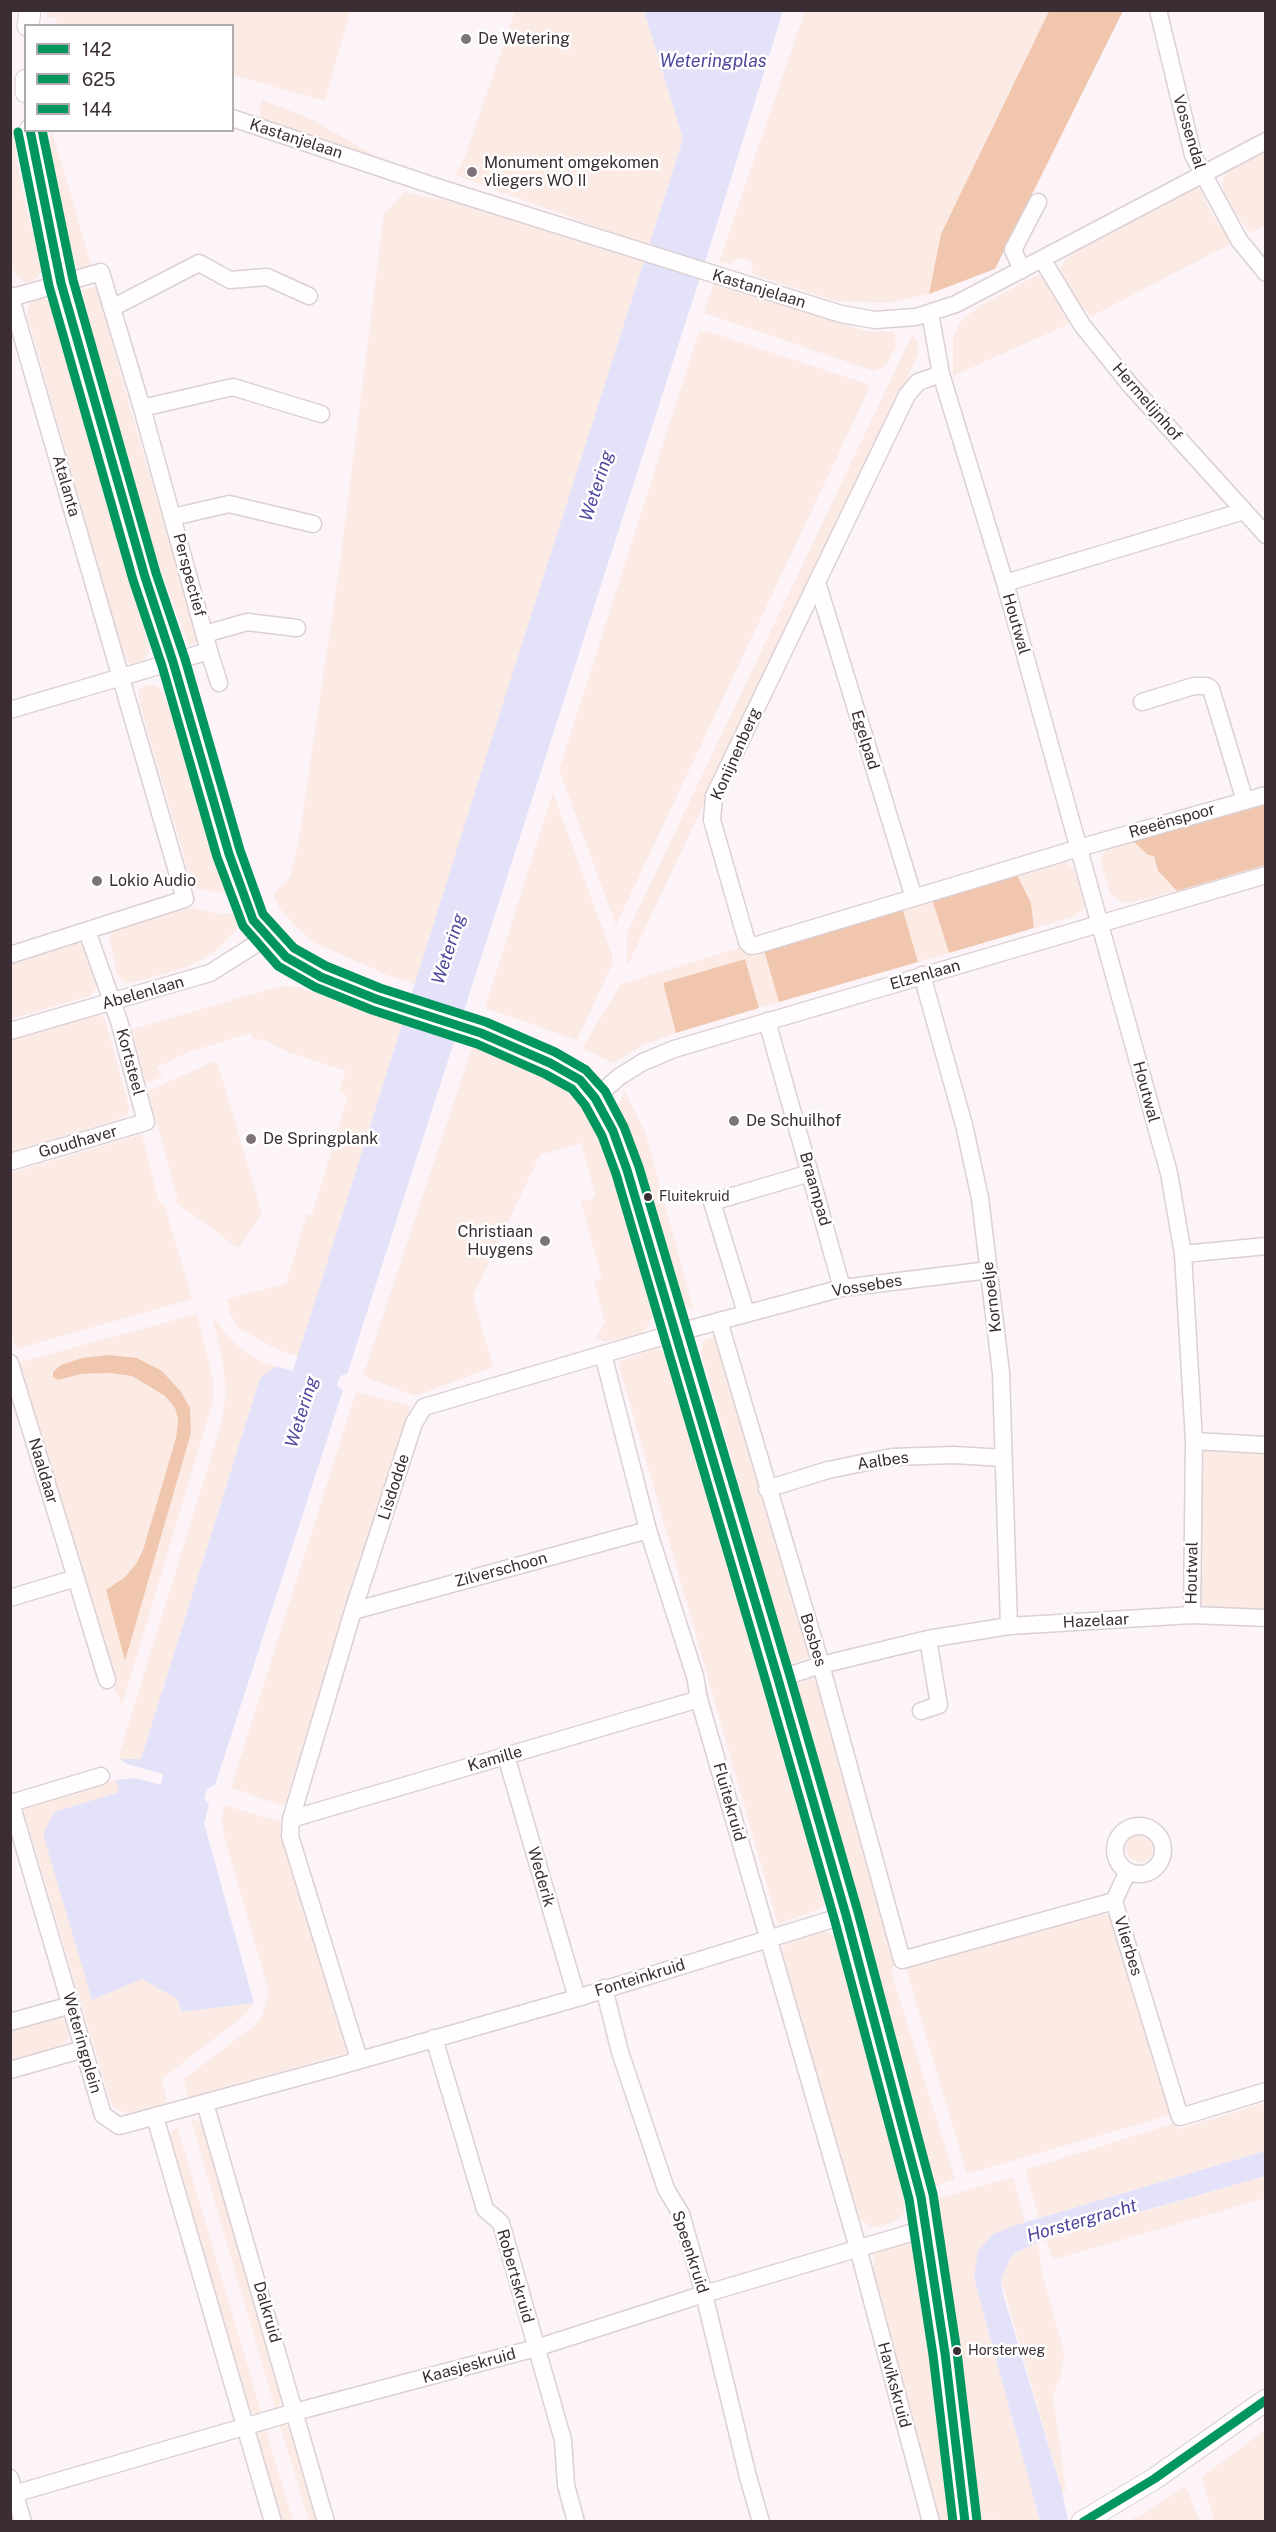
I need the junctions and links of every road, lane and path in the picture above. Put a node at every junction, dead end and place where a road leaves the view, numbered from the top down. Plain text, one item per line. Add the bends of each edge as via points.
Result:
1 (1158, 10) edge
2 (234, 119) edge
3 (30, 132) edge
4 (1266, 141) edge
5 (1202, 174) junction
6 (1038, 202) dead end
7 (1042, 259) junction
8 (1022, 270) junction
9 (1266, 273) edge
10 (61, 283) junction
11 (309, 296) dead end
12 (11, 297) edge
13 (112, 308) junction
14 (930, 313) junction
15 (941, 374) junction
16 (142, 408) junction
17 (321, 414) dead end
18 (1244, 511) junction
19 (173, 517) junction
20 (313, 524) dead end
21 (1266, 535) edge
22 (817, 582) junction
23 (1005, 583) junction
24 (297, 628) dead end
25 (205, 634) junction
26 (209, 651) junction
27 (173, 662) junction
28 (122, 677) junction
29 (219, 683) dead end
30 (1142, 702) dead end
31 (10, 710) edge
32 (1266, 795) edge
33 (1245, 801) junction
34 (1079, 848) junction
35 (1266, 875) edge
36 (914, 898) junction
37 (1101, 924) junction
38 (87, 931) junction
39 (267, 937) junction
40 (10, 955) edge
41 (922, 975) junction
42 (112, 1002) junction
43 (767, 1021) junction
44 (10, 1031) edge
45 (596, 1098) junction
46 (146, 1122) joint
47 (10, 1162) edge
48 (810, 1173) junction
49 (1266, 1246) edge
50 (1183, 1254) junction
51 (989, 1270) junction
52 (842, 1288) junction
53 (746, 1313) junction
54 (719, 1321) junction
55 (675, 1333) junction
56 (603, 1354) junction
57 (10, 1363) edge
58 (1194, 1441) junction
59 (1266, 1445) edge
60 (1003, 1458) junction
61 (767, 1489) junction
62 (648, 1530) junction
63 (76, 1578) junction
64 (10, 1598) edge
65 (354, 1611) junction
66 (1192, 1615) junction
67 (1266, 1618) edge
68 (1008, 1626) junction
69 (928, 1639) junction
70 (821, 1665) junction
71 (778, 1679) junction
72 (107, 1680) dead end
73 (699, 1699) junction
74 (921, 1711) dead end
75 (506, 1756) junction
76 (101, 1776) dead end
77 (11, 1803) edge
78 (291, 1819) junction
79 (1127, 1873) dead end
80 (1114, 1900) junction
81 (846, 1915) junction
82 (769, 1941) junction
83 (902, 1960) joint
84 (604, 1988) junction
85 (577, 1998) junction
86 (71, 2005) junction
87 (10, 2022) edge
88 (434, 2038) junction
89 (84, 2049) junction
90 (359, 2059) junction
91 (10, 2070) edge
92 (1266, 2091) edge
93 (205, 2103) junction
94 (155, 2117) junction
95 (924, 2229) junction
96 (858, 2248) junction
97 (704, 2294) junction
98 (536, 2349) junction
99 (1266, 2400) edge
100 (295, 2412) junction
101 (245, 2427) junction
102 (12, 2489) edge
103 (1088, 2519) edge
104 (23, 2522) edge
105 (273, 2522) edge
106 (326, 2522) edge
107 (576, 2522) edge
108 (761, 2522) edge
109 (931, 2522) edge
110 (965, 2522) edge

1 - 5 street, Vossendal via 1193,155
2 - 14 street, Kastanjelaan via 841,314 876,320
3 - 10 street
4 - 5 street, Kastanjelaan
5 - 7 street, Kastanjelaan
5 - 9 street, Vossendal via 1239,240
6 - 8 street via 1013,250
7 - 8 street, Kastanjelaan
7 - 18 street, Hermelijnhof via 1089,334
8 - 14 street, Kastanjelaan
10 - 12 street
10 - 13 street, Perspectief via 101,272
10 - 27 street
11 - 13 street via 267,277 230,280 199,263
12 - 28 street, Atalanta
13 - 16 street, Perspectief
14 - 15 street, Houtwal
15 - 22 street, Konijnenberg via 918,382 907,395
15 - 23 street, Houtwal
16 - 17 street via 233,387
16 - 19 street, Perspectief
18 - 21 street, Hermelijnhof
18 - 23 street, Houtwal
19 - 20 street, Perspectief via 229,504
19 - 25 street, Perspectief
22 - 36 street, Egelpad
22 - 36 street, Konijnenberg via 714,796 711,820 747,942 758,945
23 - 34 street, Houtwal
24 - 25 street, Perspectief via 247,622
25 - 26 street, Perspectief
26 - 27 street
26 - 29 street, Perspectief
27 - 28 street
27 - 39 street via 229,854 253,920
28 - 31 street
28 - 38 street, Atalanta via 185,899
30 - 33 street via 1194,686 1211,689
32 - 33 street, Reeënspoor
33 - 34 street, Reeënspoor
34 - 36 street, Konijnenberg
34 - 37 street, Houtwal
35 - 37 street, Elzenlaan
37 - 41 street, Elzenlaan
37 - 50 street, Houtwal via 1169,1173
38 - 40 street, Atalanta
38 - 42 street
39 - 42 street, Abelenlaan via 210,973
39 - 45 street via 286,957 321,977 481,1033 550,1063 580,1080
41 - 43 street, Elzenlaan
41 - 51 street, Kornoelje via 964,1125 980,1198
42 - 44 street, Abelenlaan
42 - 46 street, Kortsteel
43 - 45 street, Elzenlaan via 643,1062
43 - 48 street, Braampad
45 - 55 street via 627,1170
46 - 47 street, Goudhaver
48 - 52 street, Braampad
48 - 53 street via 712,1202
49 - 50 street
50 - 58 street, Houtwal
51 - 52 street, Vossebes
51 - 60 street, Kornoelje via 1001,1373
52 - 53 street, Vossebes
53 - 54 street, Vossebes
54 - 55 street, Vossebes
54 - 61 street, Bosbes
55 - 56 street, Lisdodde
55 - 71 street
56 - 62 street, Fluitekruid
56 - 65 street, Lisdodde via 424,1407 414,1423
57 - 63 street, Naaldaar
58 - 59 street
58 - 66 street, Houtwal
60 - 61 street, Aalbes via 892,1458 828,1470
60 - 68 street, Kornoelje
61 - 70 street, Bosbes
62 - 65 street, Zilverschoon
62 - 73 street, Fluitekruid
63 - 64 street
63 - 72 street, Naaldaar
65 - 78 street, Lisdodde
66 - 67 street, Hazelaar
66 - 68 street, Hazelaar
68 - 69 street, Hazelaar
69 - 70 street, Hazelaar
69 - 74 street via 939,1705
70 - 71 street, Hazelaar
70 - 83 street, Bosbes
71 - 81 street
73 - 75 street, Kamille
73 - 82 street, Fluitekruid
75 - 78 street, Kamille
75 - 85 street, Wederik
76 - 77 street, Weteringplein
77 - 86 street, Weteringplein
78 - 90 street via 290,1836
79 - 80 street
80 - 83 street, Vlierbes
80 - 92 street, Vlierbes via 1180,2117
81 - 82 street, Fonteinkruid
81 - 95 street via 921,2197
82 - 84 street, Fonteinkruid
82 - 96 street, Fluitekruid
84 - 85 street, Fonteinkruid
84 - 97 street, Speenkruid via 624,2062 666,2189 681,2214
85 - 88 street, Fonteinkruid
86 - 87 street
86 - 89 street, Weteringplein
88 - 90 street, Weteringplein
88 - 98 street, Robertskruid via 485,2209 501,2223
89 - 91 street
89 - 94 street, Weteringplein via 103,2115 118,2126
90 - 93 street, Weteringplein
93 - 94 street, Weteringplein
93 - 100 street, Dalkruid
94 - 101 street
95 - 96 street, Kaasjeskruid
95 - 110 street via 945,2353
96 - 97 street, Kaasjeskruid
96 - 109 street, Havikskruid
97 - 98 street, Kaasjeskruid
97 - 108 street, Speenkruid
98 - 100 street, Kaasjeskruid
98 - 107 street, Robertskruid via 562,2440 566,2486
99 - 103 street via 1154,2480
100 - 101 street, Kaasjeskruid
100 - 106 street, Dalkruid
101 - 102 street, Kaasjeskruid
101 - 105 street
102 - 104 street

